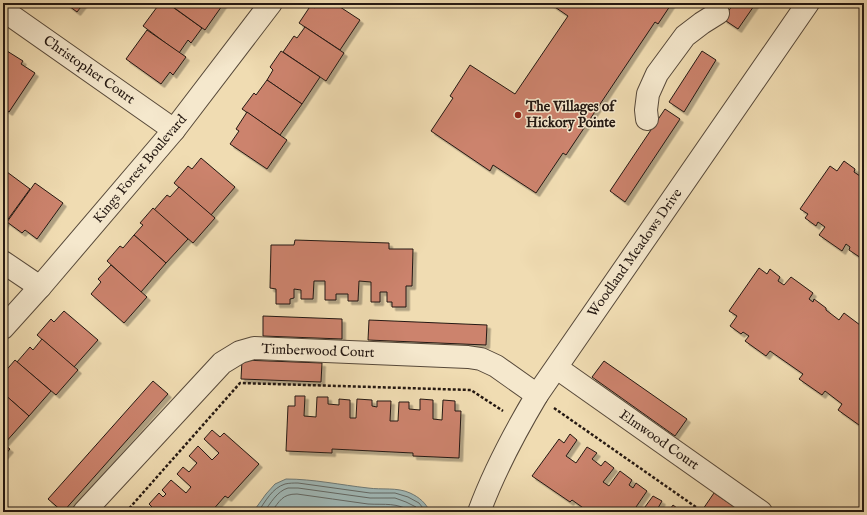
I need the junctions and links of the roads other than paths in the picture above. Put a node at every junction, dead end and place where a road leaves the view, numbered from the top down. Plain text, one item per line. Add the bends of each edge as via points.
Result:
1 (270, 3) edge
2 (808, 3) edge
3 (3, 10) edge
4 (718, 13) dead end
5 (647, 119) dead end
6 (174, 130) junction
7 (3, 262) edge
8 (40, 287) junction
9 (3, 328) edge
10 (556, 368) junction
11 (543, 400) junction
12 (84, 512) edge
13 (478, 512) edge
14 (761, 512) edge

1 - 6 street, Kings Forest Boulevard
2 - 10 street, Woodland Meadows Drive
3 - 6 street, Christopher Court
4 - 5 street via 685,36 657,74 648,94
6 - 8 street, Kings Forest Boulevard
7 - 8 street
8 - 9 street, Kings Forest Boulevard
10 - 11 street, Woodland Meadows Drive
10 - 14 street, Elmwood Court
11 - 12 street, Timberwood Court via 496,366 482,359 254,348 240,352 222,363
11 - 13 street, Woodland Meadows Drive via 516,432

